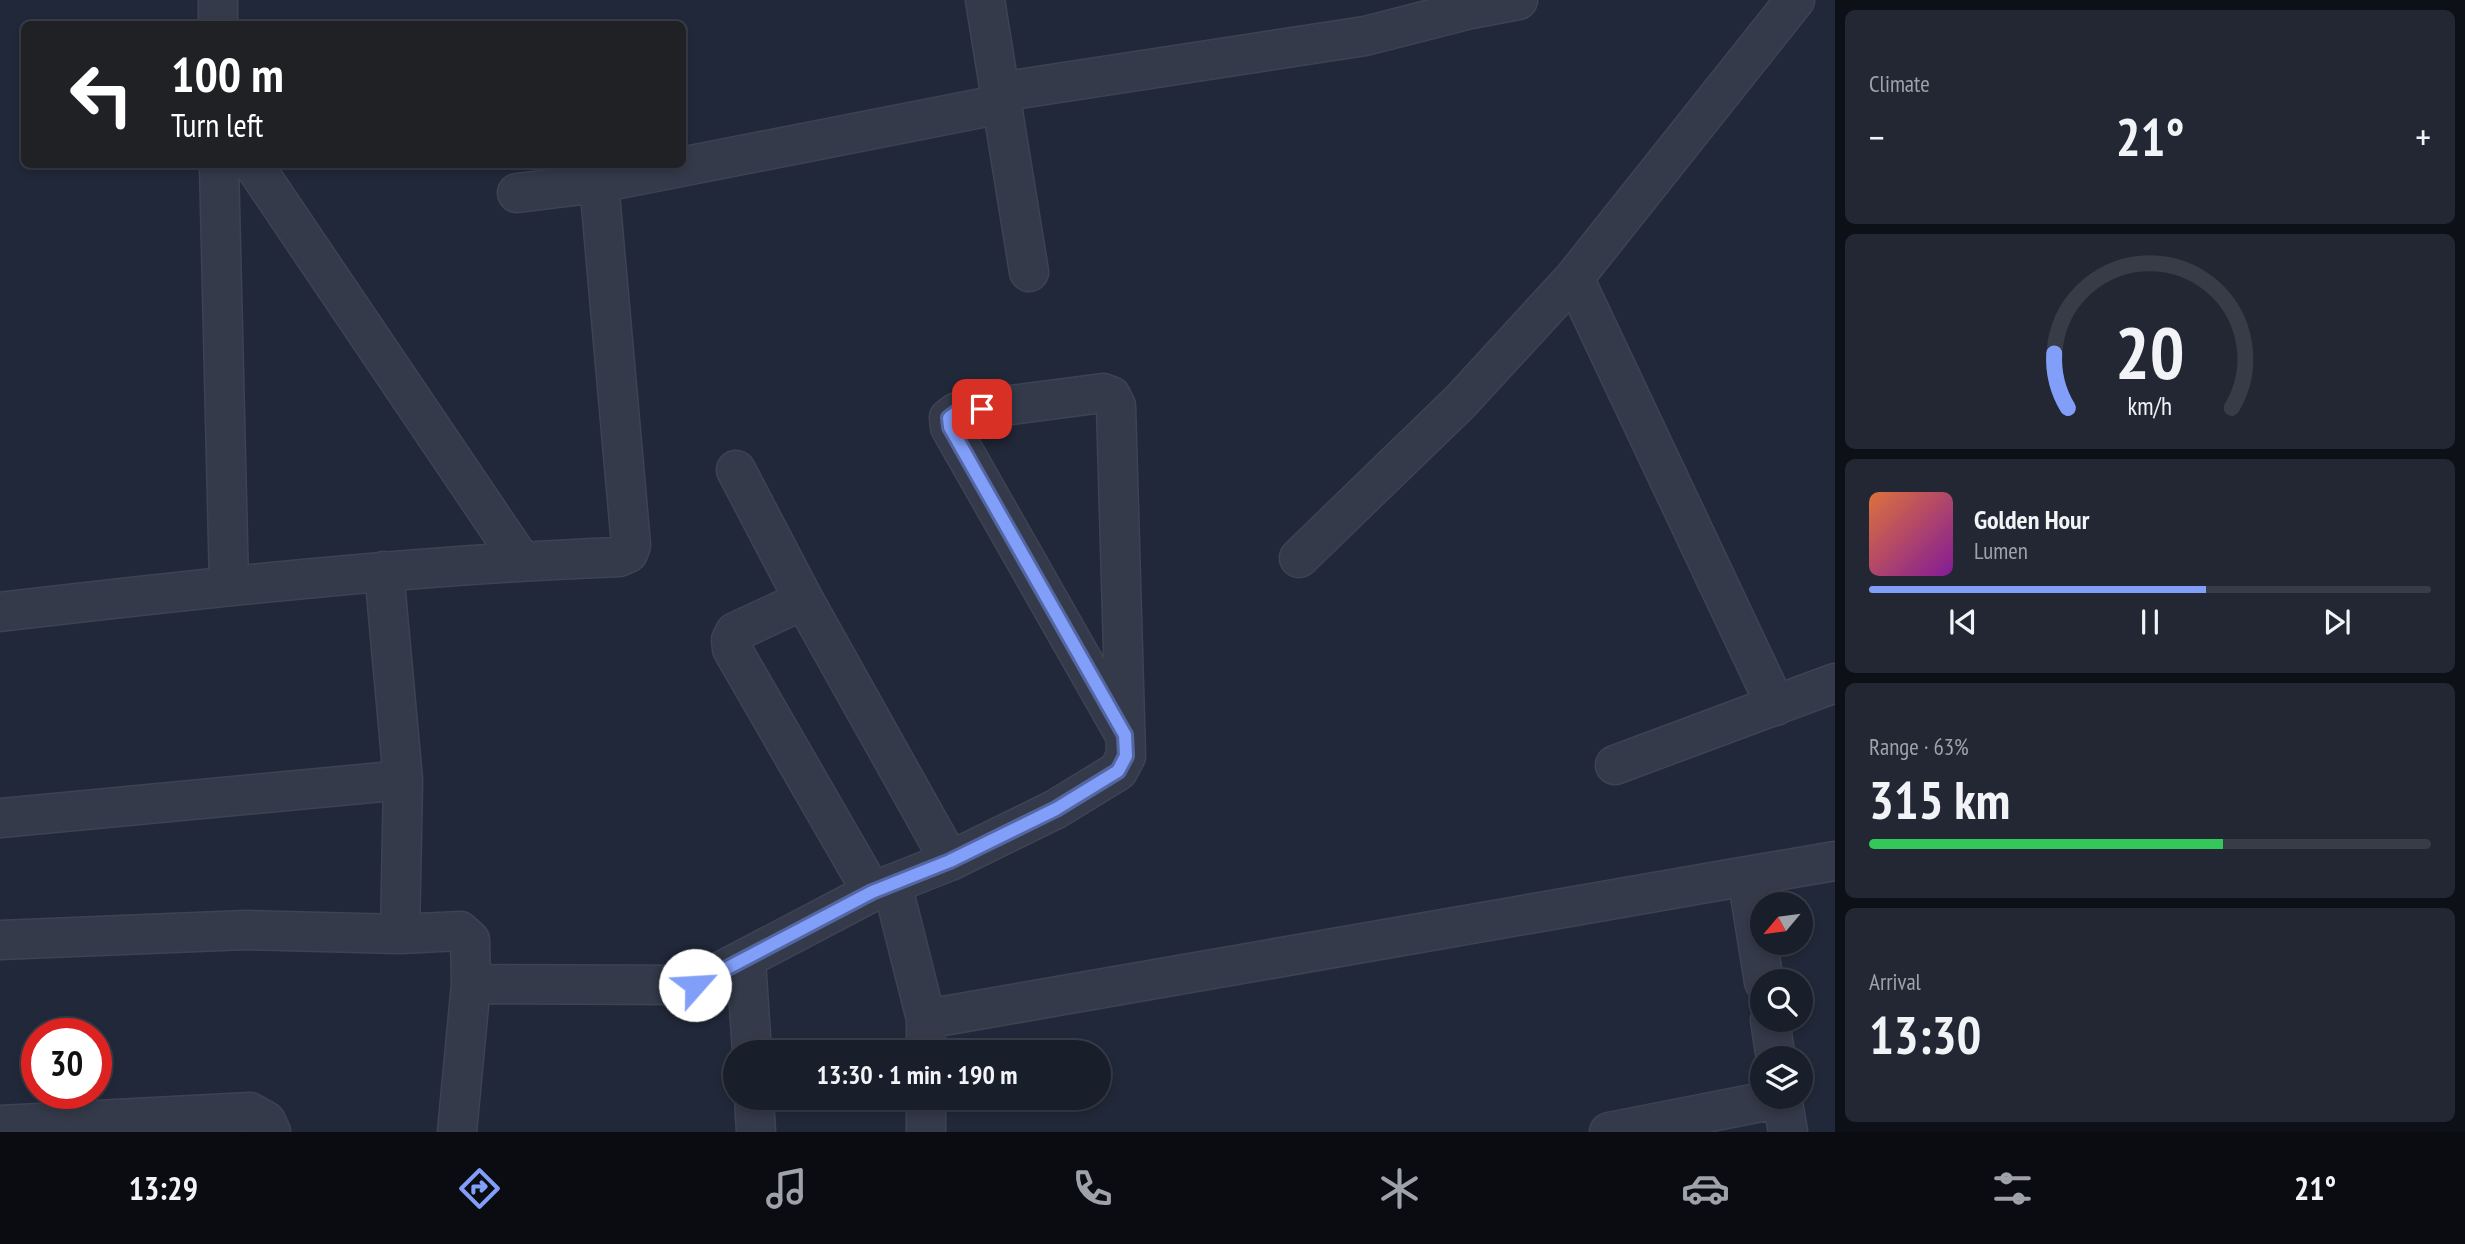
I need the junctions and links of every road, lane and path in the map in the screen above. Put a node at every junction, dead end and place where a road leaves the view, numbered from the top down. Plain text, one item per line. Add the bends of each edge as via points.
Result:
1 (218, 0) edge
2 (985, 0) edge
3 (1518, 0) edge
4 (1795, 0) edge
5 (218, 21) edge
6 (1001, 98) junction
7 (686, 165) edge
8 (219, 168) edge
9 (256, 168) edge
10 (670, 168) edge
11 (599, 183) junction
12 (517, 193) dead end
13 (1029, 271) dead end
14 (1574, 278) junction
15 (736, 470) dead end
16 (1299, 558) dead end
17 (521, 561) junction
18 (384, 571) junction
19 (229, 585) junction
20 (804, 600) junction
21 (0, 612) edge
22 (1835, 683) edge
23 (1776, 706) junction
24 (1125, 735) junction
25 (1615, 765) dead end
26 (402, 780) junction
27 (0, 818) edge
28 (950, 861) junction
29 (1835, 861) edge
30 (1747, 876) junction
31 (882, 888) junction
32 (400, 934) junction
33 (0, 940) edge
34 (746, 960) junction
35 (1762, 969) edge
36 (471, 984) junction
37 (926, 1036) edge
38 (751, 1040) edge
39 (1750, 1103) edge
40 (1784, 1109) edge
41 (755, 1110) edge
42 (926, 1110) edge
43 (0, 1125) edge
44 (74, 1126) edge
45 (271, 1132) edge
46 (457, 1132) edge
47 (756, 1132) edge
48 (926, 1132) edge
49 (1609, 1132) edge
50 (1788, 1132) edge

1 - 5 street
2 - 6 street
3 - 6 street via 1365,36
4 - 14 street
6 - 7 street
6 - 13 street
8 - 19 street
9 - 17 street
10 - 11 street
11 - 12 street
11 - 17 street via 631,545 628,553 619,557
14 - 16 street via 1461,401
14 - 23 street
15 - 20 street
17 - 18 street
18 - 19 street
18 - 26 street
19 - 21 street
20 - 28 street
20 - 31 street via 735,632 732,649
22 - 23 street
23 - 25 street
24 - 24 street via 1116,406 1103,393 957,412 949,418 950,427
24 - 28 street via 1126,756 1118,771 1056,809
26 - 27 street
26 - 32 street
28 - 31 street
29 - 30 street
30 - 35 street
30 - 37 street
31 - 34 street
31 - 37 street
32 - 33 street via 246,930
32 - 36 street via 466,934
34 - 36 street via 695,985
34 - 38 street
36 - 46 street
39 - 49 street
40 - 50 street
41 - 47 street
42 - 48 street
43 - 44 street
44 - 45 street via 250,1112 266,1121

